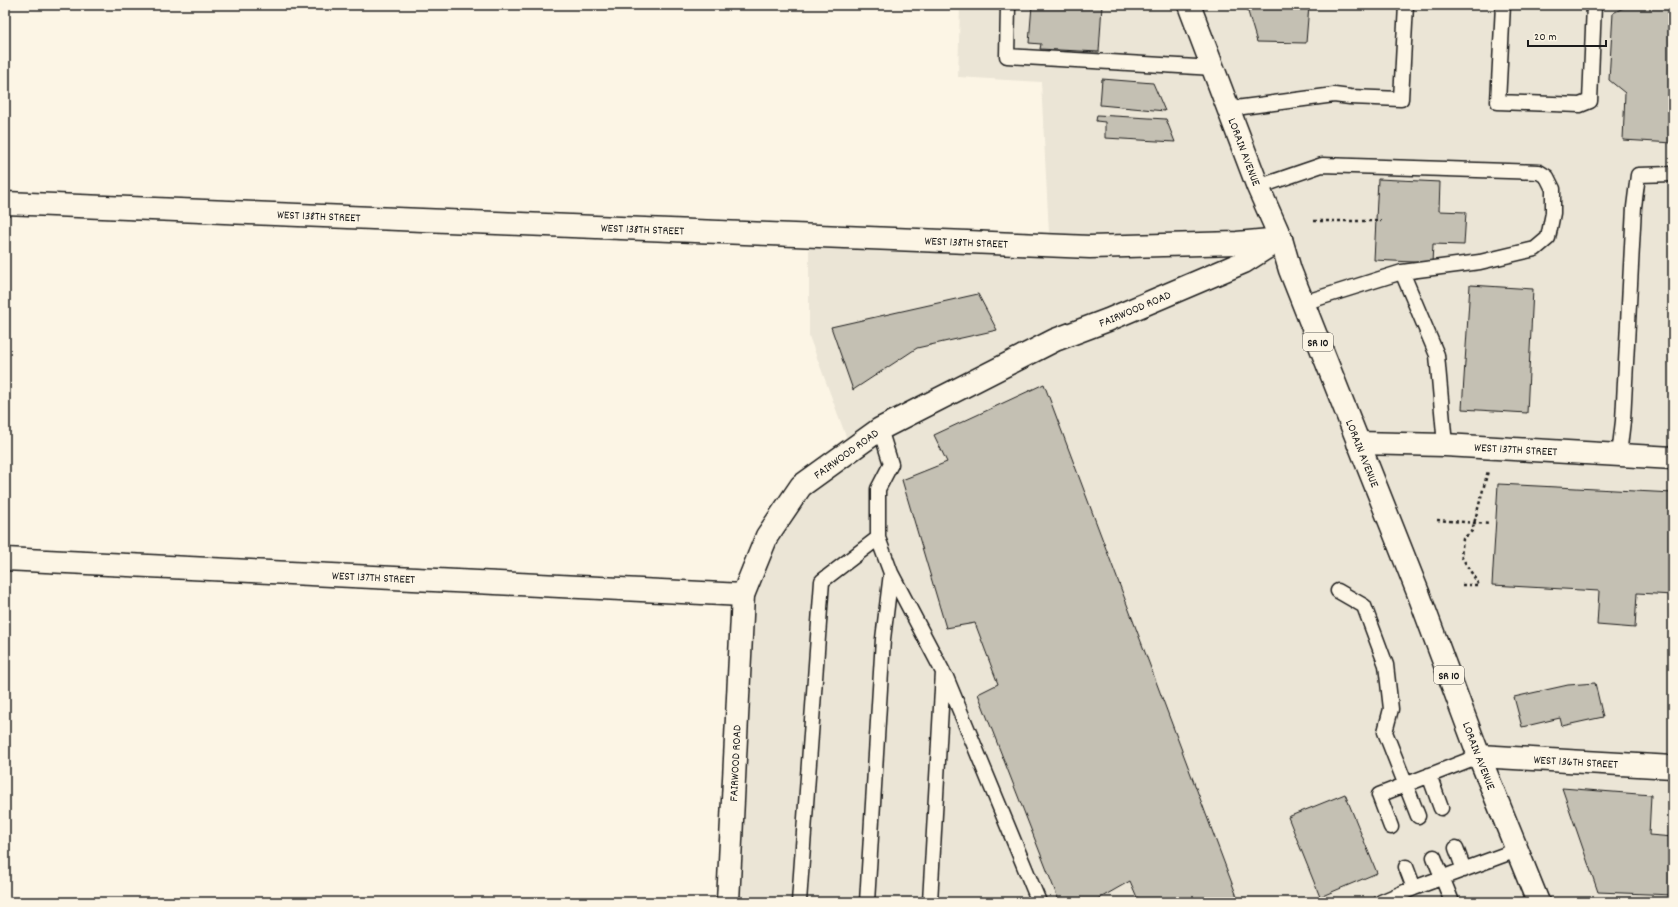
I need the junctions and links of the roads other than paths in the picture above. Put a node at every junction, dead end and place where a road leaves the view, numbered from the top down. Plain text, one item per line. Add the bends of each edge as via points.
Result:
1 (1008, 5) edge
2 (1189, 5) edge
3 (1406, 5) edge
4 (1503, 5) edge
5 (1594, 5) edge
6 (1214, 68) junction
7 (1228, 109) junction
8 (1673, 174) edge
9 (1258, 187) junction
10 (5, 203) edge
11 (1281, 239) junction
12 (1402, 272) junction
13 (1303, 303) junction
14 (880, 430) junction
15 (1358, 443) junction
16 (1445, 445) junction
17 (1619, 455) junction
18 (1673, 458) edge
19 (878, 538) junction
20 (5, 558) edge
21 (891, 573) junction
22 (1338, 591) dead end
23 (743, 595) junction
24 (944, 672) junction
25 (1479, 756) junction
26 (1673, 767) edge
27 (1429, 775) junction
28 (1406, 784) junction
29 (1441, 808) dead end
30 (1418, 816) dead end
31 (1391, 827) dead end
32 (1456, 848) dead end
33 (1517, 850) junction
34 (1434, 857) dead end
35 (1406, 867) dead end
36 (1464, 870) junction
37 (1442, 878) junction
38 (1414, 888) junction
39 (728, 902) edge
40 (799, 902) edge
41 (867, 902) edge
42 (930, 902) edge
43 (1038, 902) edge
44 (1381, 902) edge
45 (1452, 902) edge
46 (1538, 902) edge

1 - 6 lane via 1007,56
2 - 6 street, LORAIN AVENUE / SR 10
3 - 7 lane via 1401,99 1334,95
4 - 5 lane via 1498,102 1580,105 1590,100
6 - 7 street, LORAIN AVENUE / SR 10
7 - 9 street, LORAIN AVENUE / SR 10
8 - 17 lane via 1638,175
9 - 11 street, LORAIN AVENUE / SR 10
9 - 12 lane via 1322,165 1539,172 1547,177 1553,189 1553,214 1548,238 1535,249 1480,262
10 - 11 street, WEST 138TH STREET via 1090,247 1238,243
11 - 13 street, LORAIN AVENUE / SR 10
11 - 14 street, FAIRWOOD ROAD via 1244,262 1108,320 1054,340
12 - 13 lane
12 - 16 lane via 1437,355
13 - 15 street, LORAIN AVENUE / SR 10
14 - 19 lane via 891,464 878,489
14 - 23 street, FAIRWOOD ROAD via 801,486 766,536
15 - 16 street, WEST 137TH STREET
15 - 25 street, LORAIN AVENUE / SR 10
16 - 17 street, WEST 137TH STREET
17 - 18 street, WEST 137TH STREET
19 - 21 lane
19 - 40 lane via 822,581
20 - 23 street, WEST 137TH STREET
21 - 24 lane
21 - 41 lane via 883,638
22 - 28 lane via 1364,606 1386,665 1391,709 1385,732
23 - 39 street, FAIRWOOD ROAD
24 - 42 lane
24 - 43 lane
25 - 26 street, WEST 136TH STREET
25 - 27 lane
25 - 33 street, LORAIN AVENUE / SR 10
27 - 28 lane
27 - 29 lane
28 - 30 lane
28 - 31 lane via 1379,795
32 - 36 lane
33 - 36 lane
33 - 46 street, LORAIN AVENUE / SR 10
34 - 37 lane
35 - 38 lane
36 - 37 lane
37 - 38 lane
37 - 45 lane
38 - 44 lane

